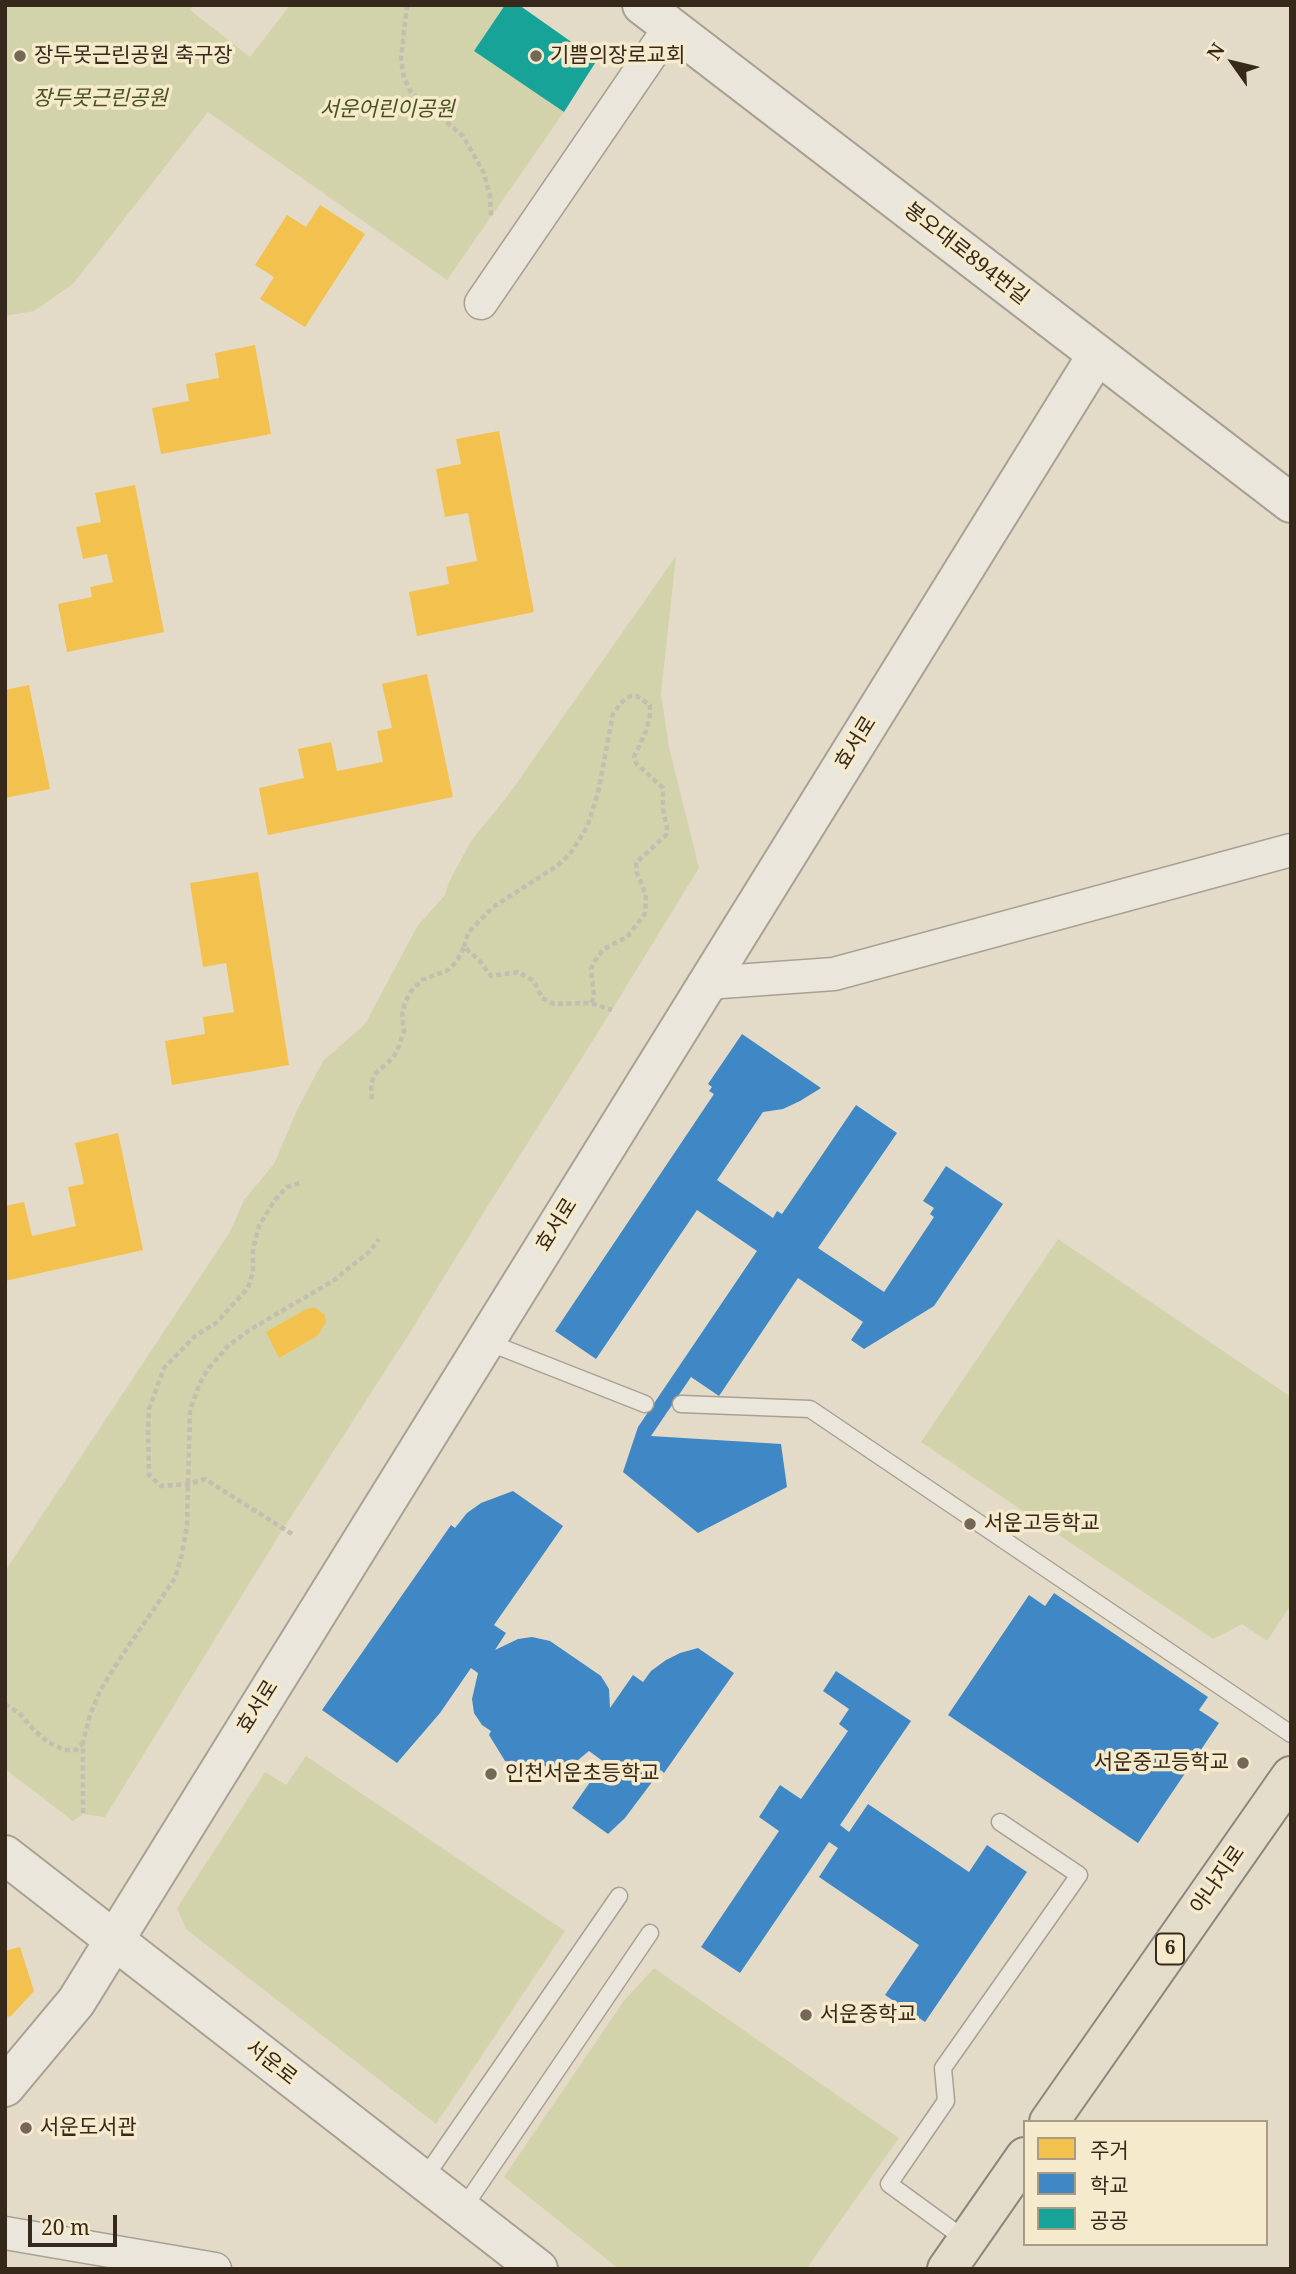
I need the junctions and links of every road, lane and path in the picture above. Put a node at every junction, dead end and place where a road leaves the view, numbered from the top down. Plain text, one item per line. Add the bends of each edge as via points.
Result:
1 (407, 5) edge
2 (656, 16) edge
3 (491, 216) dead end
4 (481, 303) dead end
5 (1097, 355) junction
6 (1291, 503) edge
7 (1291, 850) edge
8 (464, 947) junction
9 (707, 983) junction
10 (591, 1003) junction
11 (612, 1010) dead end
12 (372, 1099) dead end
13 (300, 1183) dead end
14 (379, 1239) dead end
15 (485, 1341) junction
16 (645, 1404) dead end
17 (681, 1405) dead end
18 (189, 1484) junction
19 (292, 1534) dead end
20 (5, 1704) edge
21 (1291, 1734) edge
22 (83, 1742) junction
23 (1291, 1776) edge
24 (83, 1814) dead end
25 (1000, 1822) dead end
26 (5, 1855) edge
27 (619, 1896) dead end
28 (649, 1933) dead end
29 (114, 1941) junction
30 (5, 2087) edge
31 (1050, 2120) edge
32 (1023, 2160) edge
33 (423, 2180) junction
34 (462, 2210) junction
35 (5, 2233) edge
36 (956, 2255) edge
37 (215, 2269) edge
38 (538, 2269) edge

1 - 3 path via 401,59 404,78 411,92 463,136 484,173
2 - 4 street
2 - 5 street, 봉오대로894번길
5 - 6 street, 봉오대로894번길
5 - 9 street, 효서로
7 - 9 street via 834,974
8 - 10 path via 491,976 518,972 534,981 542,998 554,1004
8 - 10 path via 468,933 493,907 570,854 587,827 598,793 613,714 622,701 637,696 650,705 650,716 634,757 663,788 666,835 636,863 646,895 645,914 627,937 604,949 594,962
8 - 12 path via 448,970 422,980 412,990 405,1002 399,1046 370,1083
9 - 15 street, 효서로
10 - 11 path
13 - 18 path via 287,1187 259,1226 248,1287 216,1323 178,1352 164,1368 155,1390 149,1409 149,1475 161,1486
14 - 18 path via 333,1280 229,1345 208,1368 190,1410
15 - 16 lane
15 - 29 street, 효서로
17 - 21 lane via 810,1409
18 - 19 path via 205,1479
18 - 22 path via 187,1525 175,1578 101,1689
20 - 22 path via 48,1742 64,1750 76,1750
22 - 24 path
23 - 31 main road, 아나지로 / 6
25 - 36 lane via 1079,1875 943,2068 946,2101 889,2184
26 - 29 street, 서운로
27 - 33 lane
28 - 34 lane
29 - 30 street, 효서로 via 76,2002
29 - 33 street, 서운로
32 - 36 main road
33 - 34 street, 서운로
34 - 38 street, 서운로
35 - 37 street

